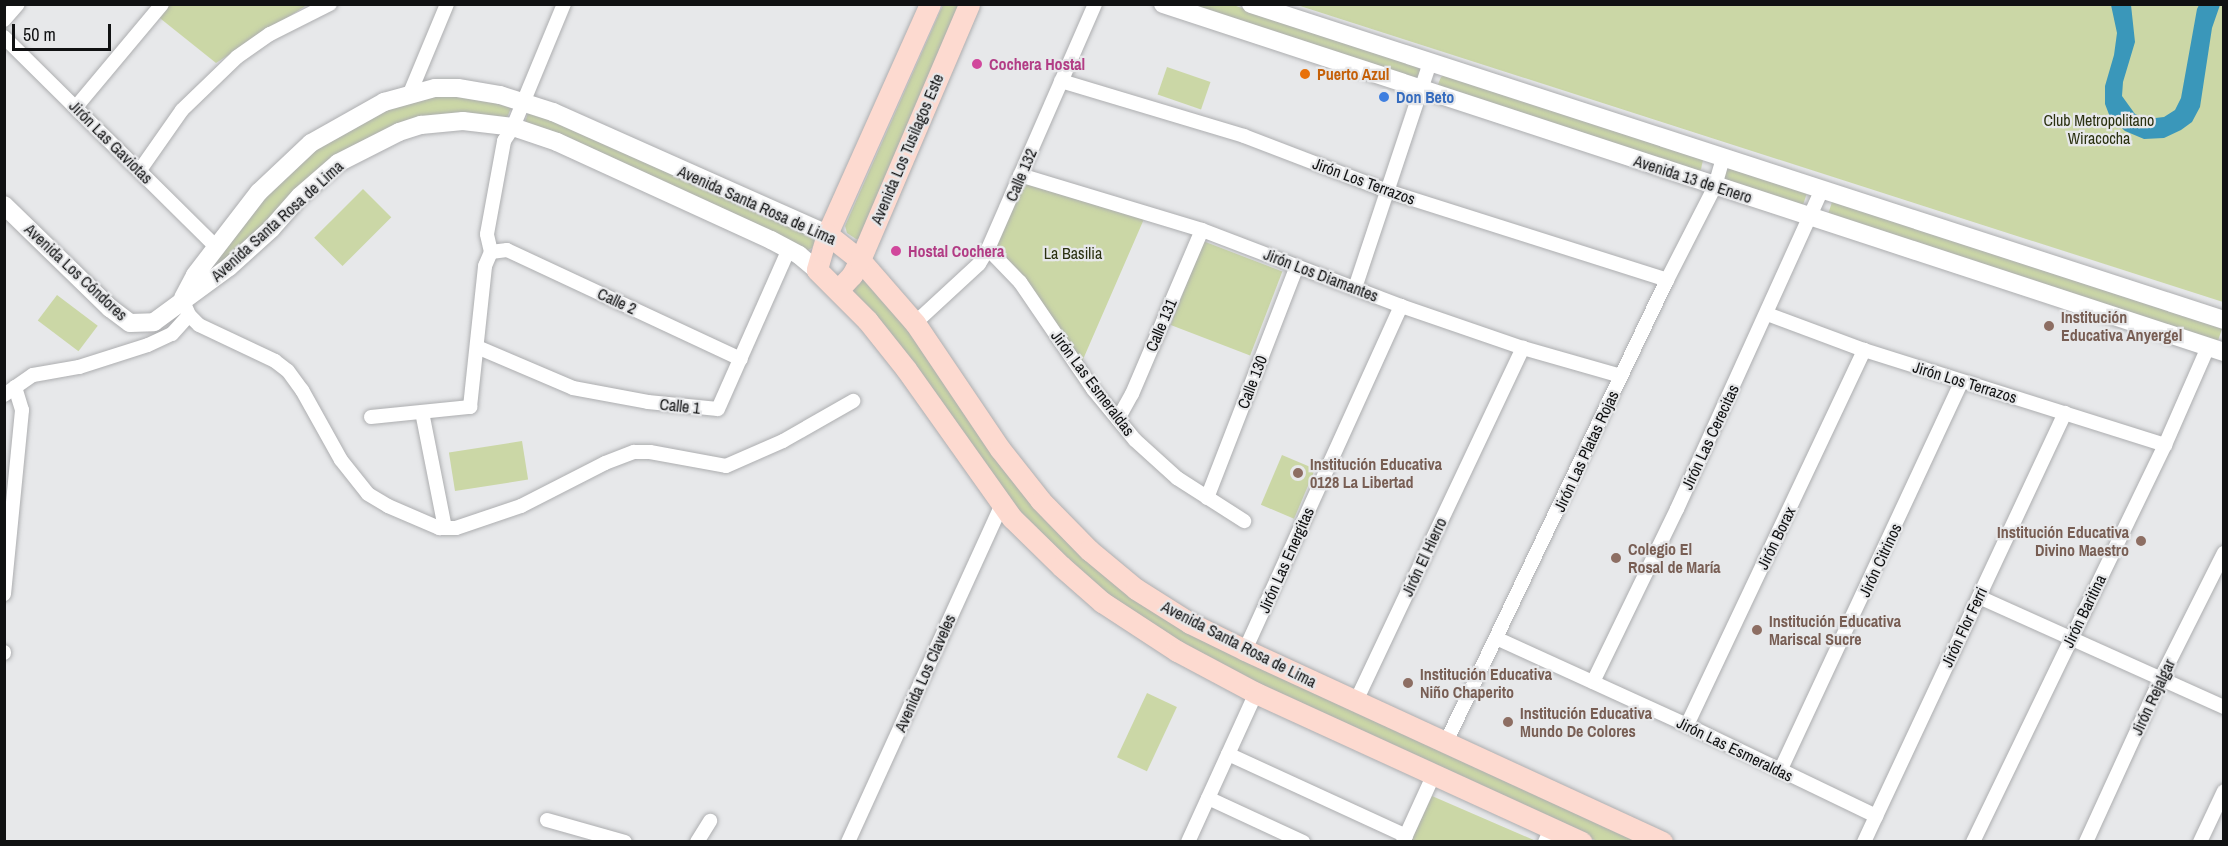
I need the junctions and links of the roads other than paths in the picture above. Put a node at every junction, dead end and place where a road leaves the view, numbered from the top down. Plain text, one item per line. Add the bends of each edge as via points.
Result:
1 (18, 4) edge
2 (162, 4) edge
3 (330, 4) edge
4 (447, 4) edge
5 (564, 4) edge
6 (930, 4) edge
7 (969, 4) edge
8 (1095, 4) edge
9 (1163, 4) edge
10 (1251, 4) edge
11 (4, 20) edge
12 (4, 37) edge
13 (1430, 62) junction
14 (1061, 81) junction
15 (1419, 90) junction
16 (410, 93) junction
17 (523, 101) junction
18 (76, 107) junction
19 (513, 127) junction
20 (1723, 158) junction
21 (140, 170) junction
22 (1020, 175) junction
23 (1715, 186) junction
24 (1822, 190) junction
25 (1387, 191) junction
26 (4, 205) edge
27 (1812, 217) junction
28 (1202, 230) junction
29 (827, 234) junction
30 (217, 248) junction
31 (789, 249) junction
32 (988, 249) junction
33 (491, 252) junction
34 (860, 260) junction
35 (1297, 266) junction
36 (818, 270) junction
37 (1666, 280) junction
38 (1355, 288) junction
39 (838, 290) junction
40 (1401, 306) junction
41 (186, 307) junction
42 (1767, 314) junction
43 (2223, 320) edge
44 (915, 323) junction
45 (477, 347) junction
46 (1523, 348) junction
47 (1864, 350) junction
48 (2216, 350) edge
49 (741, 359) junction
50 (1622, 376) junction
51 (1962, 381) junction
52 (10, 391) edge
53 (853, 401) dead end
54 (422, 412) junction
55 (2065, 413) junction
56 (371, 417) dead end
57 (1118, 419) junction
58 (2164, 445) junction
59 (1207, 498) junction
60 (9, 499) edge
61 (1002, 504) junction
62 (1244, 521) dead end
63 (445, 528) junction
64 (2223, 553) edge
65 (4, 594) edge
66 (1979, 597) junction
67 (1496, 638) junction
68 (2071, 638) junction
69 (1245, 650) junction
70 (2162, 678) junction
71 (1593, 682) junction
72 (1256, 693) junction
73 (1356, 701) junction
74 (2223, 707) edge
75 (1687, 725) junction
76 (1446, 742) junction
77 (1228, 754) junction
78 (1780, 771) junction
79 (1434, 774) junction
80 (2223, 791) edge
81 (1208, 798) junction
82 (1876, 816) junction
83 (547, 820) dead end
84 (710, 821) dead end
85 (1549, 834) edge
86 (1405, 839) edge
87 (626, 842) edge
88 (697, 842) edge
89 (848, 842) edge
90 (1188, 842) edge
91 (1303, 842) edge
92 (1582, 842) edge
93 (1662, 842) edge
94 (1864, 842) edge
95 (1973, 842) edge
96 (2086, 842) edge
97 (2200, 842) edge

1 - 11 street
2 - 18 street
3 - 21 street via 270,34 229,64 182,110
4 - 16 street
5 - 17 street
6 - 29 main road
7 - 34 main road, Avenida Los Tusilagos Este
8 - 14 street, Calle 132
9 - 15 main road, Avenida 13 de Enero
10 - 13 main road, Avenida 13 de Enero
12 - 18 street, Jirón Las Gaviotas
13 - 15 street
13 - 20 main road, Avenida 13 de Enero
14 - 22 street, Calle 132
14 - 25 street, Jirón Los Terrazos via 1244,136
15 - 23 main road, Avenida 13 de Enero
15 - 25 street
16 - 17 main road, Avenida Santa Rosa de Lima via 458,88
16 - 30 main road, Avenida Santa Rosa de Lima via 368,110 311,143 259,192
17 - 19 street
17 - 29 main road, Avenida Santa Rosa de Lima
18 - 21 street, Jirón Las Gaviotas
19 - 31 main road, Avenida Santa Rosa de Lima via 557,142
19 - 33 street via 504,141 487,234
19 - 41 main road, Avenida Santa Rosa de Lima via 463,121 438,123 379,140 332,168
20 - 23 street, Jirón Las Platas Rojas
20 - 24 main road, Avenida 13 de Enero
21 - 30 street, Jirón Las Gaviotas
22 - 28 street, Jirón Los Diamantes
22 - 32 street, Calle 132
23 - 27 main road, Avenida 13 de Enero
23 - 37 street, Jirón Las Platas Rojas
24 - 27 street, Jirón Las Cerecitas
24 - 43 main road, Avenida 13 de Enero
25 - 37 street, Jirón Los Terrazos
25 - 38 street
26 - 41 main road, Avenida Los Cóndores via 102,301 130,323 154,322
27 - 42 street, Jirón Las Cerecitas
27 - 48 main road, Avenida 13 de Enero
28 - 35 street, Jirón Los Diamantes
28 - 57 street, Calle 131
29 - 34 main road, Avenida Santa Rosa de Lima
29 - 36 main road
30 - 41 main road, Avenida Santa Rosa de Lima via 195,275
31 - 36 main road, Avenida Santa Rosa de Lima
31 - 49 street, Calle 1
32 - 44 street, Calle 132 via 979,264
32 - 57 street, Jirón Las Esmeraldas via 1020,282
33 - 45 street via 485,266
33 - 49 street, Calle 2 via 507,250
34 - 39 main road, Avenida Los Tusilagos Este
34 - 44 main road, Avenida Santa Rosa de Lima
35 - 38 street, Jirón Los Diamantes
35 - 59 street, Calle 130
36 - 39 main road, Avenida Santa Rosa de Lima
37 - 50 street, Jirón Las Platas Rojas
38 - 40 street, Jirón Los Diamantes
39 - 61 main road, Avenida Santa Rosa de Lima via 906,369
40 - 46 street, Jirón Los Diamantes
40 - 69 street, Jirón Las Energitas
41 - 52 street via 172,334 79,367 33,375
41 - 63 street via 199,325 288,371 341,460 368,494 409,517
42 - 47 street, Jirón Los Terrazos
42 - 71 street, Jirón Las Cerecitas
44 - 69 main road, Avenida Santa Rosa de Lima via 1020,476 1065,528 1107,566 1161,606
45 - 49 street, Calle 1 via 573,388 648,402 718,409
45 - 54 street via 470,407
46 - 50 street, Jirón Los Diamantes
46 - 73 street, Jirón El Hierro
47 - 51 street, Jirón Los Terrazos
47 - 75 street, Jirón Borax
48 - 58 street, Jirón Baritina
50 - 67 street, Jirón Las Platas Rojas
51 - 55 street, Jirón Los Terrazos
51 - 78 street, Jirón Citrinos
52 - 60 street via 22,410
53 - 63 street via 783,441 726,466 634,452 520,506 456,528
54 - 56 street
54 - 63 street
55 - 58 street, Jirón Los Terrazos
55 - 66 street, Jirón Flor Ferri
57 - 59 street, Jirón Las Esmeraldas via 1158,462
58 - 68 street, Jirón Baritina
59 - 62 street, Jirón Las Esmeraldas
60 - 65 street
61 - 72 main road, Avenida Santa Rosa de Lima via 1040,547 1102,602 1177,651
61 - 89 street, Avenida Los Claveles
64 - 70 street, Jirón Rejalgar
66 - 68 street
66 - 82 street, Jirón Flor Ferri
67 - 71 street, Jirón Las Esmeraldas
67 - 76 street, Jirón Las Platas Rojas
68 - 70 street
68 - 95 street, Jirón Baritina
69 - 73 main road, Avenida Santa Rosa de Lima
70 - 74 street
70 - 96 street, Jirón Rejalgar
71 - 75 street, Jirón Las Esmeraldas
72 - 77 street
72 - 79 main road, Avenida Santa Rosa de Lima
73 - 76 main road, Avenida Santa Rosa de Lima
75 - 78 street, Jirón Las Esmeraldas
76 - 93 main road, Avenida Santa Rosa de Lima
77 - 81 street
77 - 86 street
78 - 82 street, Jirón Las Esmeraldas
79 - 85 main road, Avenida Santa Rosa de Lima
79 - 86 street
80 - 97 street
81 - 90 street
81 - 91 street
82 - 94 street, Jirón Flor Ferri
83 - 87 street
84 - 88 street
85 - 92 main road, Avenida Santa Rosa de Lima

